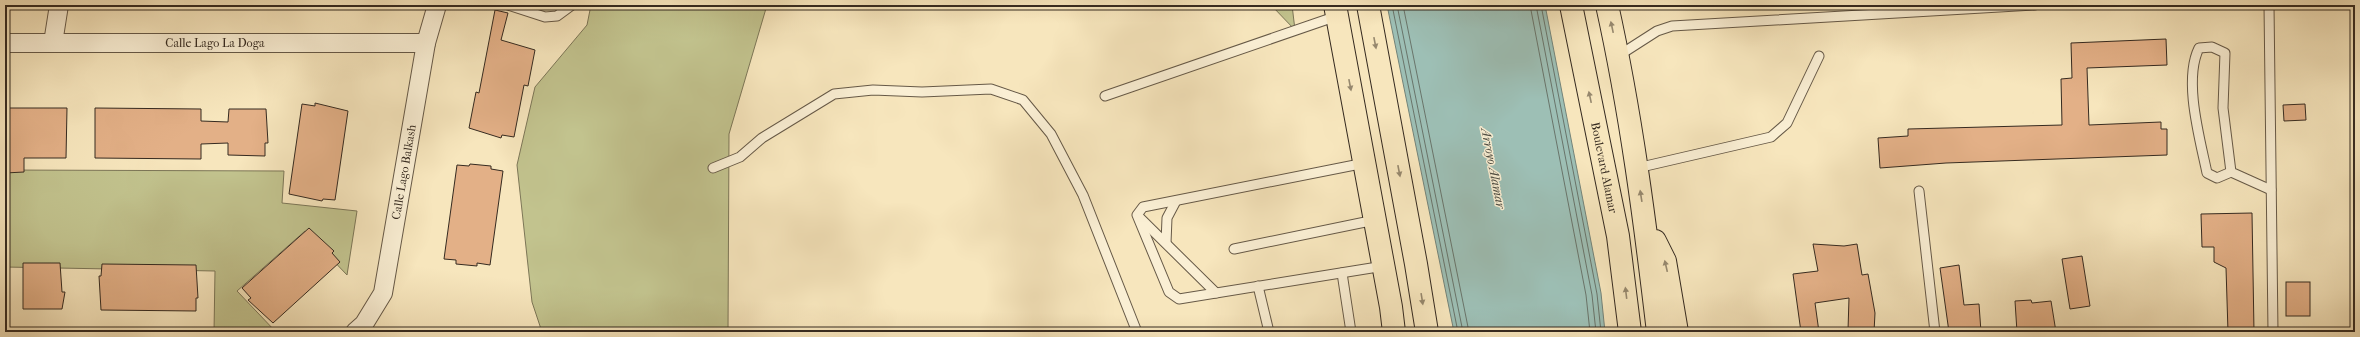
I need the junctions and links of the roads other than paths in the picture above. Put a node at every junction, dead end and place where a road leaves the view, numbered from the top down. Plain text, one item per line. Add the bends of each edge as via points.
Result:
1 (59, 5) edge
2 (437, 5) edge
3 (508, 5) edge
4 (572, 5) edge
5 (1368, 5) edge
6 (1571, 5) edge
7 (1607, 5) edge
8 (2035, 5) edge
9 (2269, 5) edge
10 (1336, 10) edge
11 (5, 43) edge
12 (53, 43) junction
13 (426, 43) junction
14 (1618, 56) junction
15 (1820, 56) dead end
16 (1105, 96) dead end
17 (1365, 163) junction
18 (713, 168) dead end
19 (1637, 168) junction
20 (2231, 172) junction
21 (2271, 190) junction
22 (1919, 191) dead end
23 (1176, 201) junction
24 (1137, 215) junction
25 (1375, 220) junction
26 (1645, 224) junction
27 (1166, 243) junction
28 (1234, 249) dead end
29 (1384, 266) junction
30 (1342, 273) junction
31 (1258, 286) junction
32 (1216, 293) junction
33 (1391, 307) junction
34 (355, 332) edge
35 (1137, 332) edge
36 (1269, 332) edge
37 (1351, 332) edge
38 (1386, 332) edge
39 (1394, 332) edge
40 (1427, 332) edge
41 (1630, 332) edge
42 (1658, 332) edge
43 (1677, 332) edge
44 (1935, 332) edge
45 (2273, 332) edge

1 - 12 street
2 - 13 street, Calle Lago Balkash
3 - 4 lane via 545,17 557,16
5 -> 40 highway
41 -> 6 highway, Boulevard Alamar via 1618,236
14 -> 7 highway
8 - 14 lane via 1672,26 1657,31
9 - 21 lane
10 - 16 lane
10 -> 17 highway
11 - 12 street, Calle Lago La Doga
12 - 13 street, Calle Lago La Doga
13 - 34 street, Calle Lago Balkash via 383,292 364,324
14 - 19 highway
15 - 19 lane via 1787,123 1772,137
17 - 23 lane
17 - 25 highway
18 - 35 lane via 740,157 762,138 834,94 873,90 922,92 991,89 1023,100 1051,134 1083,195
26 -> 19 highway
20 - 20 lane via 2223,108 2225,53 2212,47 2199,48 2193,60 2194,113 2207,173 2217,178
20 - 21 lane
21 - 45 lane
22 - 44 lane
23 - 24 lane via 1143,207
23 - 27 lane via 1167,218
24 - 27 lane
24 - 32 lane via 1168,292 1179,298
25 - 28 lane
25 - 29 highway
26 - 42 highway
43 -> 26 highway via 1665,261
27 - 32 lane
29 - 30 lane
29 - 33 highway
30 - 31 lane
30 - 37 lane
31 - 32 lane
31 - 36 lane
33 - 38 highway
33 - 39 highway

